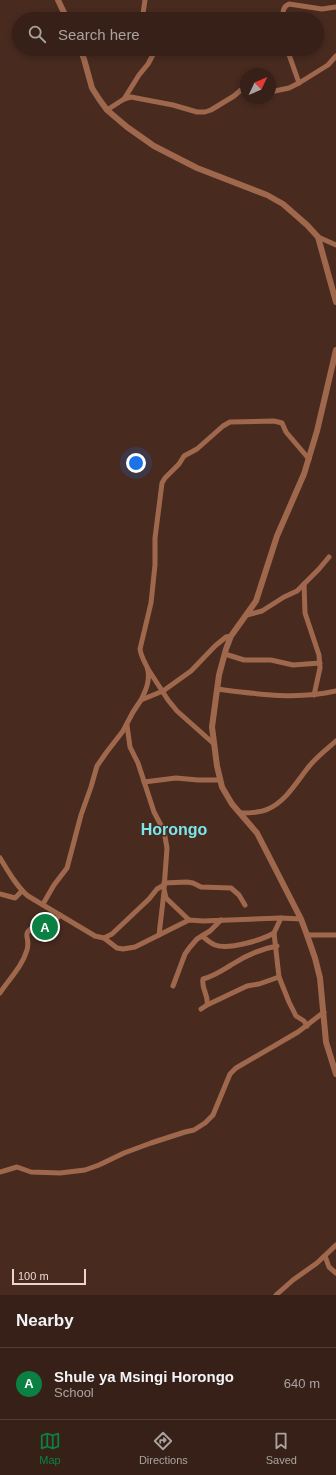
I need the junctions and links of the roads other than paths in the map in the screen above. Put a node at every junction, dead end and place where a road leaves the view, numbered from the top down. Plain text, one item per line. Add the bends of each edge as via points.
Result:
1 (58, 0) edge
2 (145, 0) edge
3 (336, 7) edge
4 (64, 12) edge
5 (143, 12) edge
6 (283, 12) edge
7 (83, 56) edge
8 (152, 56) edge
9 (289, 56) edge
10 (336, 56) edge
11 (299, 83) junction
12 (240, 91) edge
13 (276, 91) edge
14 (124, 98) junction
15 (107, 110) junction
16 (318, 237) junction
17 (336, 245) edge
18 (336, 302) edge
19 (336, 350) edge
20 (309, 459) junction
21 (329, 557) dead end
22 (304, 584) junction
23 (247, 615) junction
24 (231, 636) junction
25 (225, 654) junction
26 (320, 663) junction
27 (147, 668) junction
28 (217, 689) junction
29 (163, 691) junction
30 (336, 691) edge
31 (314, 695) junction
32 (141, 700) junction
33 (127, 725) junction
34 (336, 741) edge
35 (213, 743) junction
36 (220, 780) junction
37 (144, 782) junction
38 (241, 813) junction
39 (0, 858) edge
40 (164, 886) junction
41 (22, 891) junction
42 (0, 894) edge
43 (43, 904) junction
44 (245, 905) dead end
45 (60, 916) junction
46 (281, 918) junction
47 (301, 919) junction
48 (189, 920) junction
49 (221, 920) junction
50 (274, 933) junction
51 (160, 935) junction
52 (307, 935) junction
53 (336, 935) edge
54 (202, 936) junction
55 (104, 938) junction
56 (277, 946) junction
57 (279, 977) junction
58 (173, 986) dead end
59 (0, 993) edge
60 (207, 1005) junction
61 (201, 1009) dead end
62 (324, 1012) junction
63 (307, 1026) junction
64 (336, 1074) edge
65 (0, 1172) edge
66 (336, 1245) edge
67 (324, 1256) junction
68 (336, 1272) edge
69 (276, 1295) edge

1 - 4 street
2 - 5 street
3 - 6 street via 322,9 289,4
7 - 15 street via 92,88
8 - 14 street
9 - 11 street
10 - 11 street via 328,65
11 - 13 street
12 - 14 street via 205,112 136,97
14 - 15 street
15 - 16 street via 127,128 154,146 197,168 257,190 283,204
16 - 17 street
16 - 18 street
19 - 20 street
20 - 23 street via 277,536 256,602
20 - 27 street via 286,432 282,423 232,421 197,449 184,456 165,478 162,483 155,538 151,603 140,649
21 - 22 street
22 - 23 street via 297,591 262,611
22 - 26 street via 305,613 318,649
23 - 24 street
24 - 25 street
24 - 29 street via 215,646 191,670
25 - 26 street via 244,660 270,660 293,665
25 - 28 street via 218,675
26 - 31 street
27 - 29 street
27 - 32 street via 148,683
28 - 31 street via 289,696
28 - 35 street via 212,727
29 - 32 street
29 - 35 street via 177,711
30 - 31 street
32 - 33 street
33 - 37 street via 130,747
33 - 43 street via 97,766 67,868
34 - 38 street via 319,756 276,805 262,812
35 - 36 street
36 - 37 street via 176,778
36 - 38 street via 225,793
37 - 40 street via 166,840
38 - 47 street via 261,839
39 - 41 street
40 - 44 street via 188,882 200,887 231,888
40 - 48 street via 169,902
40 - 51 street
40 - 55 street via 157,889 112,934
41 - 42 street via 15,898
41 - 43 street
43 - 45 street
45 - 55 street via 95,936
45 - 59 street via 46,930 35,926 28,929 24,957
46 - 47 street
46 - 49 street
46 - 50 street
47 - 52 street
48 - 49 street
48 - 51 street
49 - 54 street
50 - 54 street via 236,946 214,945
50 - 56 street
51 - 55 street via 123,949 117,948
52 - 53 street
52 - 62 street via 320,978
54 - 58 street via 185,954
56 - 57 street
56 - 60 street via 250,954 203,979
57 - 60 street via 247,986
57 - 63 street via 296,1016
60 - 61 street
62 - 63 street
62 - 64 street via 326,1042
63 - 65 street via 236,1068 230,1074 213,1115 205,1124 194,1130 151,1143 85,1170 60,1173 31,1172 17,1167
66 - 67 street
67 - 68 street via 329,1267
67 - 69 street

